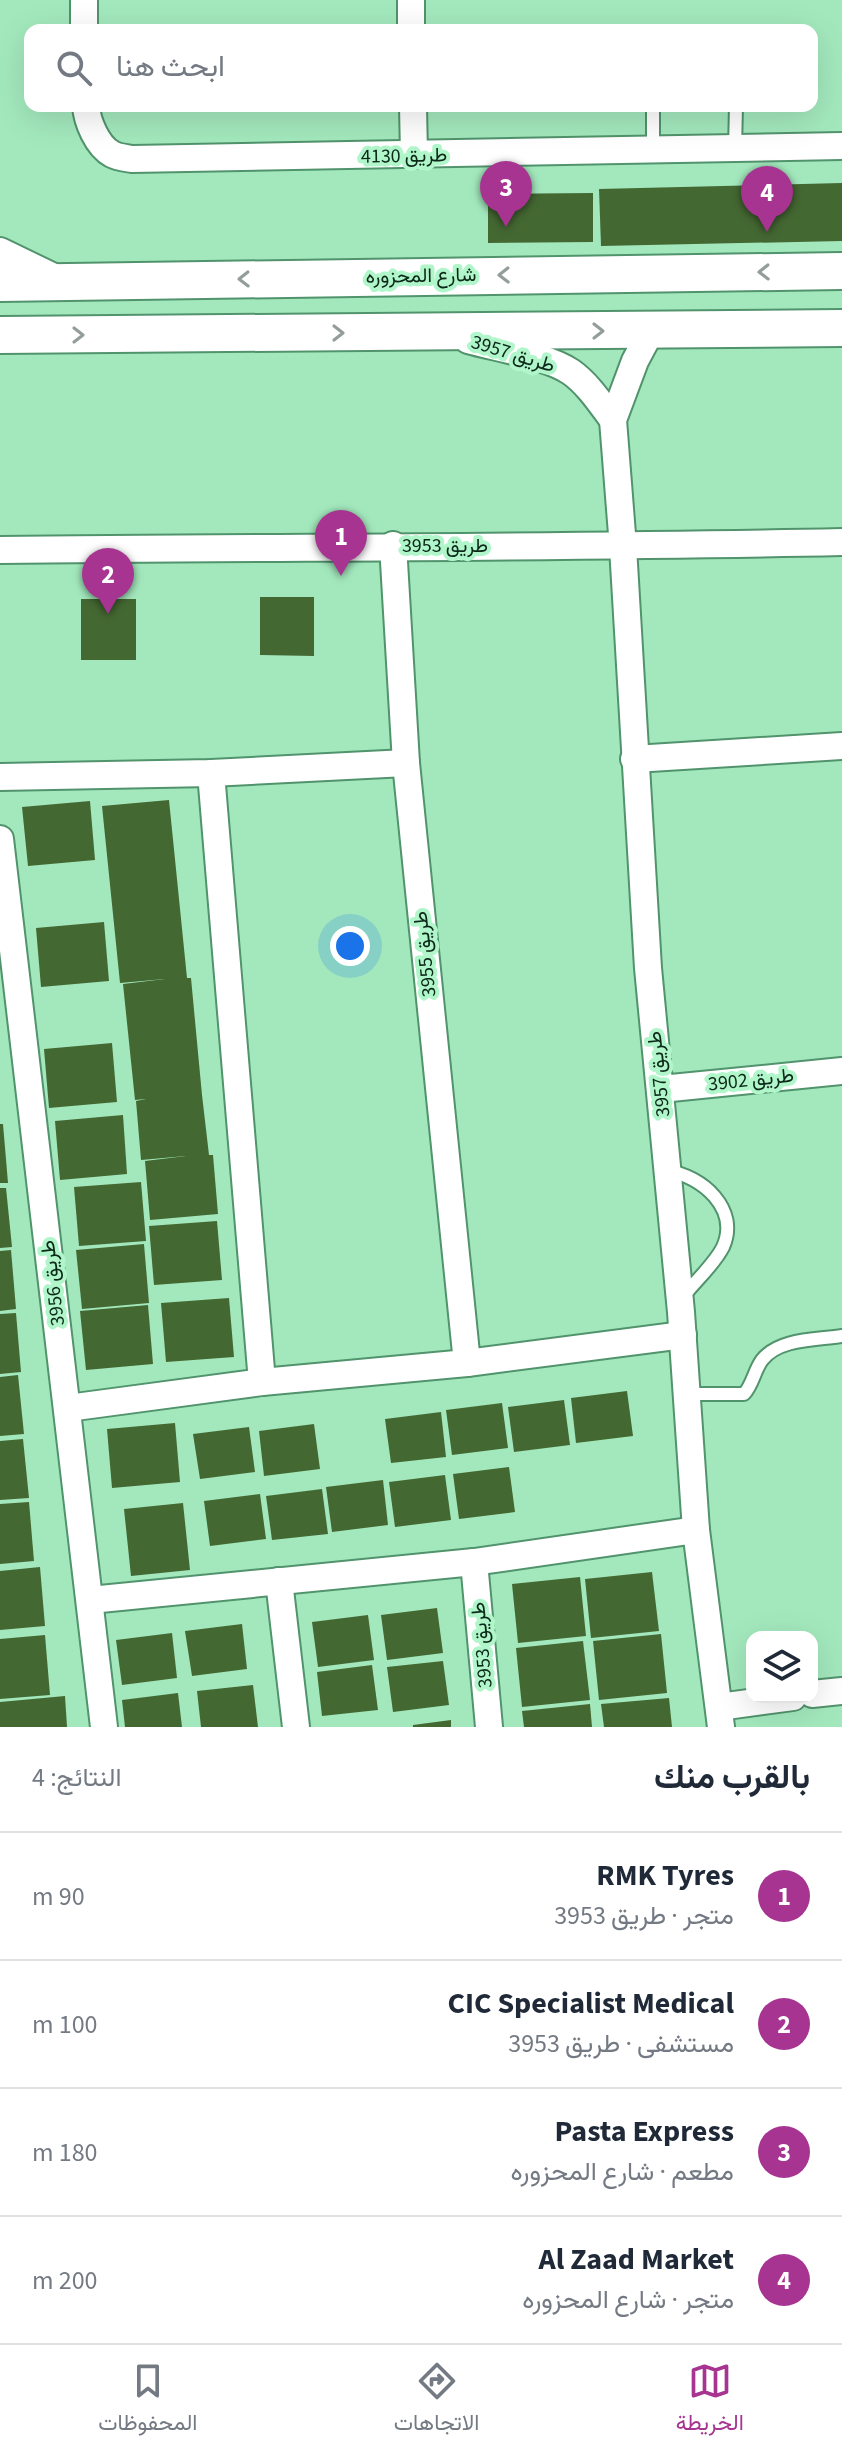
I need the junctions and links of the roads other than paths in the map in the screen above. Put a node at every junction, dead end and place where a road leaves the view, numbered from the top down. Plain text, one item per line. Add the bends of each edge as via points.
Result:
1 (84, 0) edge
2 (411, 0) edge
3 (84, 24) edge
4 (411, 24) edge
5 (86, 112) edge
6 (413, 112) edge
7 (653, 112) edge
8 (736, 112) edge
9 (842, 146) edge
10 (735, 148) junction
11 (653, 150) junction
12 (414, 155) junction
13 (0, 251) edge
14 (842, 271) edge
15 (64, 281) junction
16 (0, 283) edge
17 (842, 328) edge
18 (651, 331) junction
19 (440, 332) junction
20 (0, 335) edge
21 (613, 420) junction
22 (842, 542) edge
23 (393, 545) junction
24 (623, 547) junction
25 (0, 550) edge
26 (842, 746) edge
27 (634, 759) junction
28 (406, 763) junction
29 (211, 773) junction
30 (0, 777) edge
31 (0, 839) edge
32 (842, 1071) edge
33 (661, 1089) junction
34 (668, 1171) junction
35 (680, 1300) junction
36 (683, 1335) junction
37 (842, 1336) edge
38 (467, 1363) junction
39 (262, 1382) junction
40 (687, 1394) junction
41 (68, 1408) junction
42 (696, 1530) junction
43 (474, 1562) junction
44 (279, 1581) junction
45 (90, 1600) junction
46 (842, 1691) edge
47 (818, 1693) edge
48 (771, 1703) edge
49 (720, 1717) edge
50 (104, 1727) edge
51 (296, 1727) edge
52 (489, 1727) edge

1 - 3 street
2 - 4 street
5 - 12 street, طريق 4130 via 111,154 132,159
6 - 12 street
7 - 11 lane
8 - 10 lane
9 - 10 street, طريق 4130
10 - 11 street, طريق 4130
11 - 12 street, طريق 4130
13 - 15 street
14 -> 15 main road, شارع المحزوره
15 - 16 main road, شارع المحزوره
17 - 18 main road
19 -> 18 main road
18 - 21 street, طريق 3957
20 -> 19 main road
19 - 21 street, طريق 3957 via 570,372
21 - 24 street, طريق 3957
22 - 24 street, طريق 3953
23 - 24 street, طريق 3953
23 - 25 street, طريق 3953
23 - 28 street, طريق 3955
24 - 27 street, طريق 3957
26 - 27 street
27 - 33 street, طريق 3957
28 - 29 street
28 - 38 street, طريق 3955
29 - 30 street
29 - 39 street
31 - 41 street, طريق 3956
32 - 33 street, طريق 3902
33 - 34 street, طريق 3957
34 - 35 street, طريق 3957
34 - 35 lane via 704,1185 727,1225 721,1250
35 - 36 street, طريق 3957
36 - 38 street
36 - 40 street, طريق 3957
37 - 40 lane via 781,1345 769,1352 744,1394
38 - 39 street
39 - 41 street
40 - 42 street, طريق 3957
41 - 45 street, طريق 3956
42 - 43 street
42 - 49 street, طريق 3957
43 - 44 street
43 - 52 street, طريق 3953
44 - 45 street
44 - 51 street
45 - 50 street, طريق 3956
46 - 47 street
48 - 49 street

